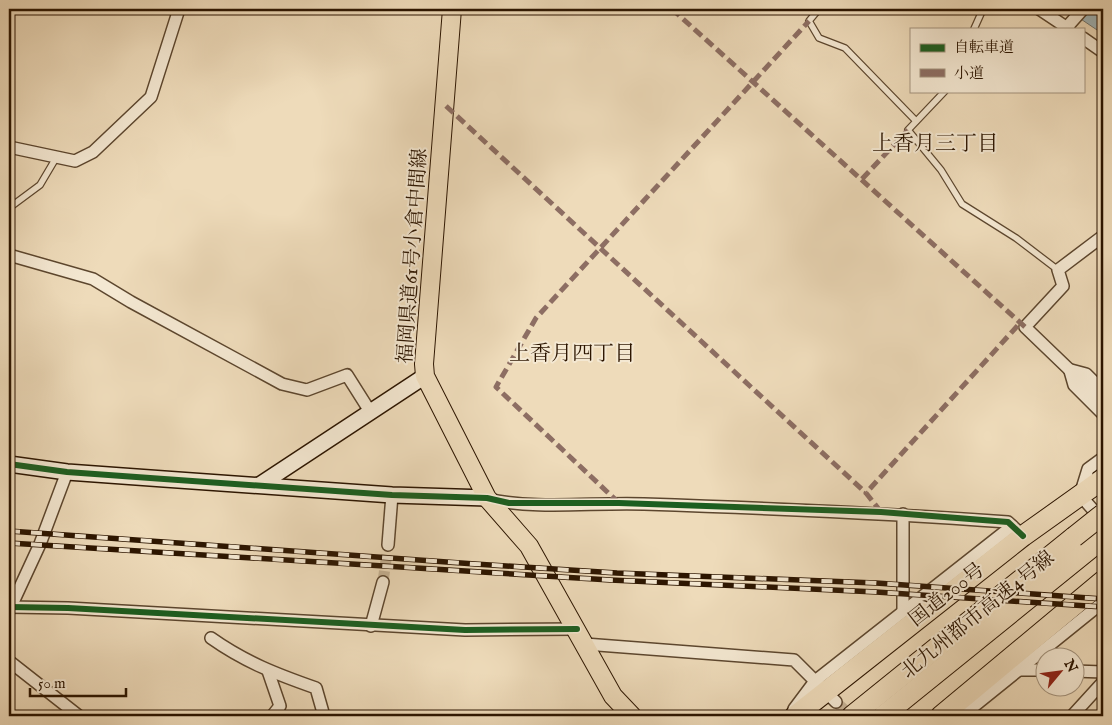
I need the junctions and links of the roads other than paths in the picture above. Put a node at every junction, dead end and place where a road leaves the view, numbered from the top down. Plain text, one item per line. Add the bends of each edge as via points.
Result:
1 (179, 9) edge
2 (452, 9) edge
3 (819, 9) edge
4 (983, 9) edge
5 (1039, 9) edge
6 (1083, 9) edge
7 (1068, 27) edge
8 (974, 28) edge
9 (1084, 39) edge
10 (1103, 52) edge
11 (944, 92) edge
12 (916, 121) junction
13 (9, 147) edge
14 (56, 158) junction
15 (9, 208) edge
16 (1103, 236) edge
17 (9, 255) edge
18 (1058, 270) junction
19 (1069, 370) junction
20 (425, 376) junction
21 (1103, 390) edge
22 (1103, 402) edge
23 (371, 413) junction
24 (1103, 414) edge
25 (1103, 458) edge
26 (9, 464) edge
27 (67, 472) junction
28 (1103, 479) edge
29 (261, 484) junction
30 (392, 495) junction
31 (1080, 495) junction
32 (487, 498) junction
33 (903, 514) junction
34 (1103, 514) edge
35 (1103, 522) edge
36 (1017, 531) junction
37 (1089, 542) edge
38 (388, 545) tunnel mouth
39 (1103, 581) edge
40 (383, 582) tunnel mouth
41 (1103, 602) edge
42 (9, 608) edge
43 (903, 610) junction
44 (371, 626) junction
45 (581, 637) junction
46 (211, 638) dead end
47 (9, 661) edge
48 (1021, 670) junction
49 (1034, 670) edge
50 (1084, 671) edge
51 (268, 672) junction
52 (1103, 672) edge
53 (1103, 682) edge
54 (825, 691) junction
55 (942, 715) edge
56 (79, 716) edge
57 (272, 716) edge
58 (324, 716) edge
59 (632, 716) edge
60 (788, 716) edge
61 (795, 716) edge
62 (852, 716) edge
63 (883, 716) edge
64 (1072, 716) edge

1 - 14 street via 151,97 93,152 76,161
2 - 20 main road, 福岡県道61号小倉中間線
3 - 12 lane via 808,22 819,38 845,48
4 - 8 lane
5 - 7 street
6 - 7 street
9 - 10 street
11 - 12 lane
12 - 18 lane via 908,130 941,170 962,204 1016,238
13 - 14 street
14 - 15 lane via 40,184
16 - 18 street
17 - 23 street via 93,278 282,384 307,390 347,375
18 - 19 street via 1063,286 1025,328
19 - 21 street via 1086,374
19 - 22 street
19 - 24 street via 1074,385
20 - 23 street
20 - 32 main road, 福岡県道61号小倉中間線
23 - 29 street
25 - 31 street via 1088,469
26 - 27 street
27 - 29 street
27 - 42 street via 40,544
28 - 31 highway, 国道200号
29 - 30 street
30 - 32 street
30 - 38 street
31 - 35 street
31 - 36 highway, 国道200号
32 - 33 street via 509,504 619,503
32 - 45 main road, 福岡県道61号小倉中間線 via 529,546
33 - 36 street via 1008,522
33 - 43 street
34 - 37 highway, 北九州都市高速4号線, bridge
36 - 43 street
36 - 54 highway, 国道200号
37 - 62 highway, 北九州都市高速4号線
37 - 63 highway, 北九州都市高速4号線
39 - 55 highway
40 - 44 street
41 - 48 street
42 - 44 street via 68,608
43 - 54 street
44 - 45 street
45 - 54 street via 794,660
45 - 59 main road, 福岡県道61号小倉中間線 via 613,696
46 - 51 street
47 - 56 street
48 - 49 street
48 - 55 street via 968,711
50 - 52 street
51 - 57 street via 280,706
51 - 58 street via 316,688
53 - 64 street
54 - 60 street
54 - 61 highway, 国道200号

